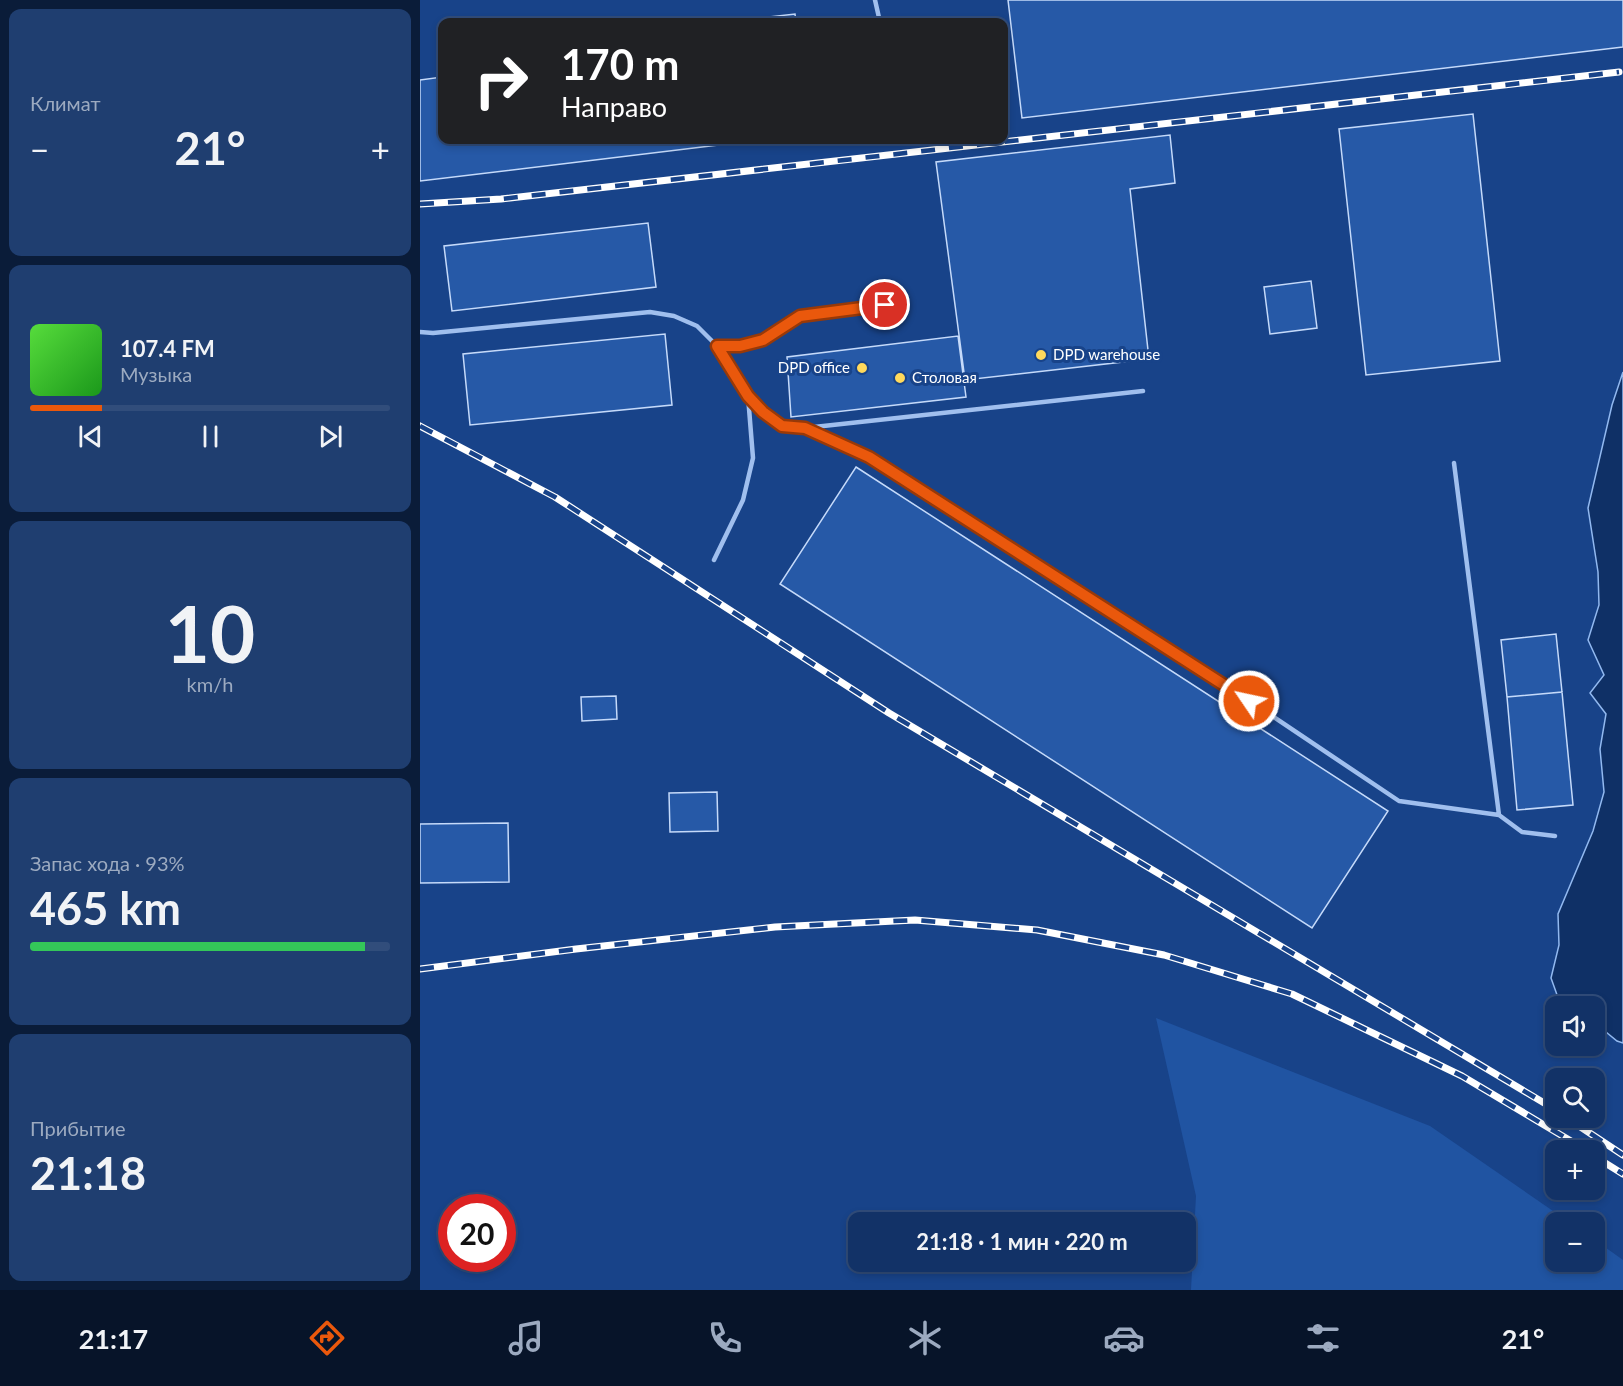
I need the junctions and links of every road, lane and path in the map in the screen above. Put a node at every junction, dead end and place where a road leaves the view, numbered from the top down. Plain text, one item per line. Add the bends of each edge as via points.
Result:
1 (875, 0) edge
2 (879, 18) edge
3 (885, 305) dead end
4 (420, 332) edge
5 (717, 346) junction
6 (1143, 391) dead end
7 (748, 396) junction
8 (805, 428) junction
9 (1454, 462) dead end
10 (714, 560) dead end
11 (1499, 815) junction
12 (1555, 836) dead end

1 - 2 lane
3 - 5 lane via 800,316 763,340
4 - 5 lane via 650,312 674,316 697,326
5 - 7 lane
6 - 8 lane
7 - 8 lane via 782,426
7 - 10 lane via 753,458 743,500
8 - 11 lane via 869,457 1193,663 1399,801
9 - 11 lane
11 - 12 lane via 1522,832

